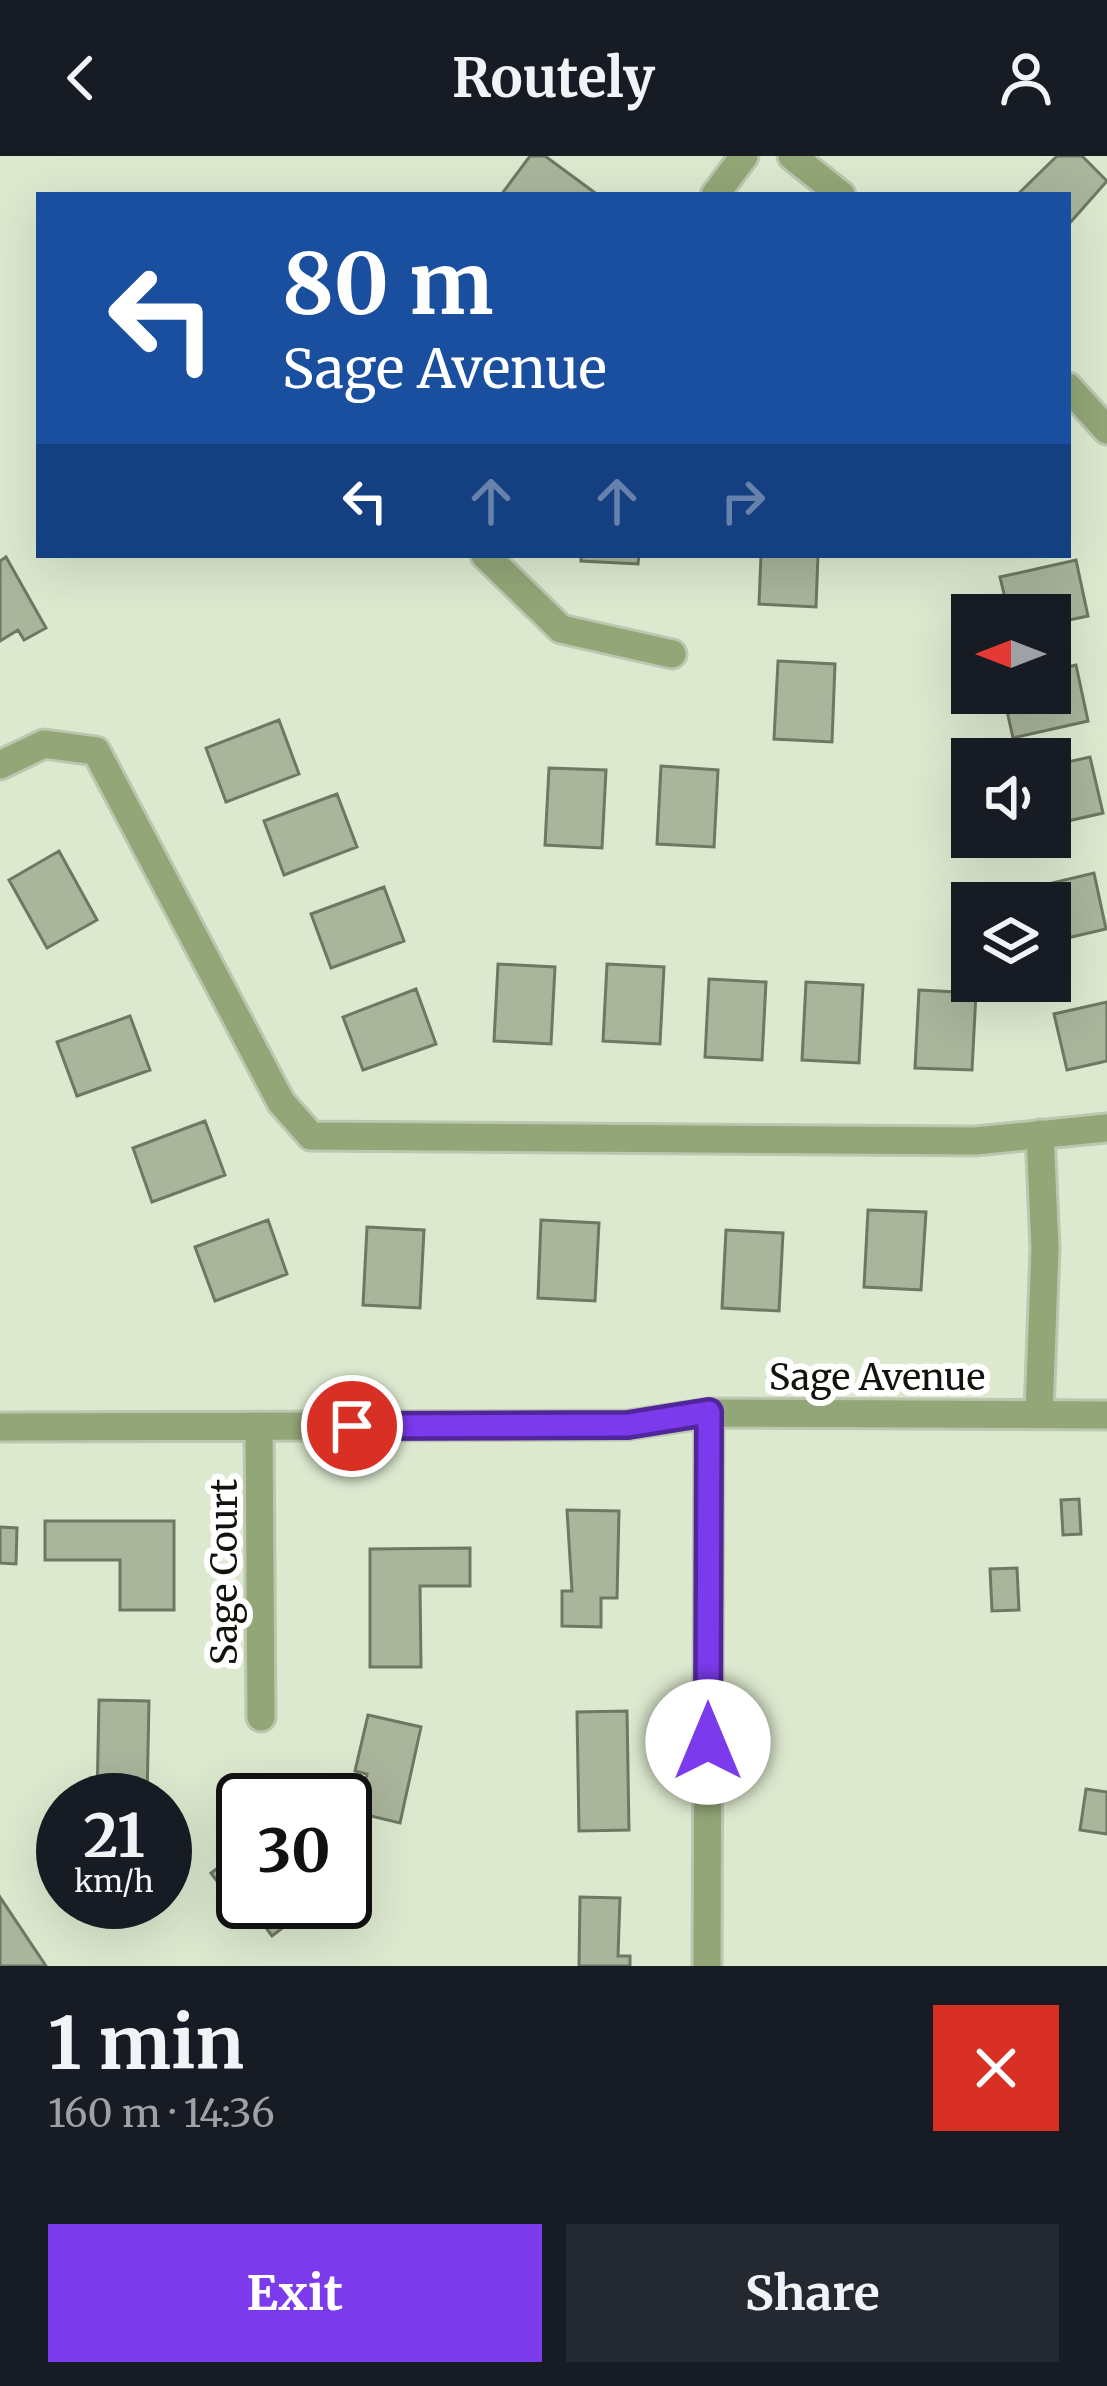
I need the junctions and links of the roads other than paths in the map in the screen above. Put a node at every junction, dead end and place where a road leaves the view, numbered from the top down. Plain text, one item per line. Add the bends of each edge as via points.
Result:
1 (744, 156) edge
2 (792, 156) edge
3 (717, 192) edge
4 (837, 192) edge
5 (1071, 390) edge
6 (1107, 430) edge
7 (487, 558) edge
8 (672, 655) dead end
9 (0, 765) edge
10 (1107, 1128) edge
11 (1040, 1134) junction
12 (709, 1412) junction
13 (1039, 1413) junction
14 (1107, 1415) edge
15 (260, 1426) junction
16 (0, 1427) edge
17 (261, 1717) dead end
18 (707, 1966) edge

1 - 3 street
2 - 4 street
5 - 6 street
7 - 8 street via 561,628
9 - 11 street via 44,744 96,751 281,1102 311,1136 975,1141
10 - 11 street
11 - 13 street
12 - 13 street, Sage Avenue
12 - 15 street, Sage Avenue via 628,1425
12 - 18 street
13 - 14 street, Sage Avenue
15 - 16 street, Sage Avenue
15 - 17 street, Sage Court

